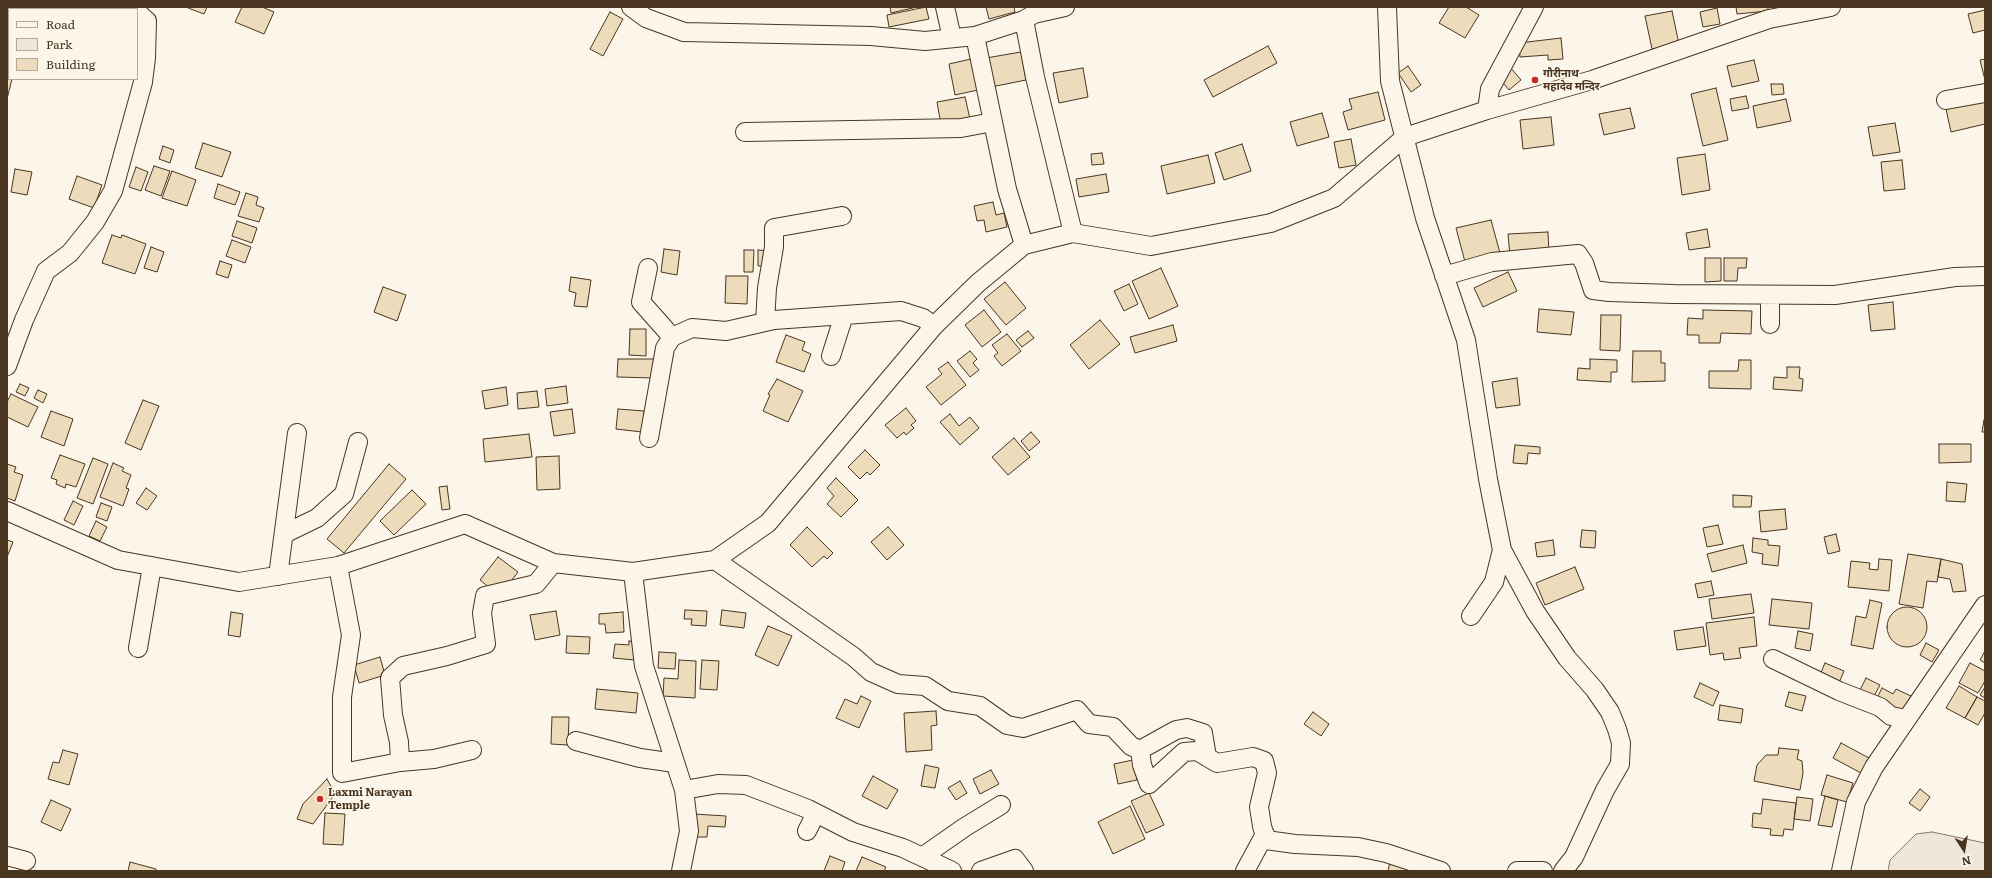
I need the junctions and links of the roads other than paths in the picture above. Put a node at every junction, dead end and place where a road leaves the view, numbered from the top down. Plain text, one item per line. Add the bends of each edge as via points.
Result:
1 (631, 7) edge
2 (945, 7) edge
3 (1065, 7) edge
4 (1387, 7) edge
5 (1534, 7) edge
6 (1831, 7) edge
7 (138, 13) edge
8 (1024, 20) junction
9 (975, 36) junction
10 (952, 38) junction
11 (1985, 93) edge
12 (1946, 100) dead end
13 (1487, 110) junction
14 (993, 122) junction
15 (745, 132) dead end
16 (1405, 136) junction
17 (842, 216) dead end
18 (1073, 232) junction
19 (1024, 245) junction
20 (648, 268) dead end
21 (1444, 276) junction
22 (1985, 276) edge
23 (1770, 296) junction
24 (844, 315) junction
25 (765, 322) junction
26 (1770, 324) dead end
27 (934, 326) junction
28 (672, 337) junction
29 (831, 356) dead end
30 (7, 366) edge
31 (297, 433) dead end
32 (649, 438) dead end
33 (358, 442) dead end
34 (7, 511) edge
35 (284, 534) junction
36 (1502, 550) junction
37 (715, 560) junction
38 (553, 563) junction
39 (152, 566) junction
40 (338, 566) junction
41 (633, 572) junction
42 (278, 576) junction
43 (1985, 604) edge
44 (1471, 616) dead end
45 (138, 648) dead end
46 (1773, 659) dead end
47 (1907, 719) junction
48 (576, 741) dead end
49 (472, 750) dead end
50 (1140, 750) junction
51 (1207, 757) junction
52 (400, 762) junction
53 (675, 763) junction
54 (684, 790) junction
55 (1001, 805) dead end
56 (816, 813) junction
57 (807, 831) dead end
58 (1264, 834) junction
59 (7, 856) edge
60 (922, 857) junction
61 (26, 861) dead end
62 (682, 871) edge
63 (952, 871) edge
64 (981, 871) edge
65 (1024, 871) edge
66 (1245, 871) edge
67 (1440, 871) edge
68 (1517, 871) edge
69 (1543, 871) edge
70 (1563, 871) edge
71 (1841, 871) edge

1 - 10 street via 646,18 684,32 871,36 925,41
2 - 10 street
3 - 8 street via 1034,14
4 - 16 street via 1390,81
5 - 13 street via 1490,89
6 - 13 street via 1768,19 1592,80
7 - 30 street via 147,21 143,82 113,191 96,222 70,253 46,271
8 - 9 street
8 - 18 street via 1035,78
9 - 10 street
9 - 14 street
11 - 12 street
13 - 16 street
14 - 15 street via 954,128
14 - 19 street via 1007,188
16 - 18 street via 1334,198 1271,223 1151,246
16 - 21 street via 1425,218
17 - 25 street via 774,228
18 - 19 street
19 - 27 street via 978,283
20 - 28 street via 641,302
21 - 23 street via 1492,262 1578,254 1584,263 1593,290
21 - 36 street via 1466,340
22 - 23 street via 1955,277 1835,295
23 - 26 street
24 - 25 street
24 - 27 street via 901,311 923,318
24 - 29 street
25 - 28 street via 726,331 692,328
27 - 37 street via 768,523
28 - 32 street via 665,348
31 - 35 street
33 - 35 street via 344,494 317,518
34 - 39 street via 118,560
35 - 42 street
36 - 44 street via 1494,582
36 - 70 street via 1535,611 1567,658 1596,690 1610,712 1621,743 1620,764 1574,857
37 - 41 street
37 - 50 street via 854,657 871,672 898,684 925,686 948,701 980,706 1007,725 1023,728 1078,710 1089,724 1113,727 1131,746
38 - 40 street via 465,524
38 - 41 street
38 - 52 street via 536,584 485,596 482,613 486,644 403,666 390,678
39 - 42 street via 239,582
39 - 45 street
40 - 42 street
40 - 52 street via 351,635 342,697 342,773
41 - 53 street via 644,666
43 - 47 street
46 - 47 street via 1880,708 1891,716
47 - 71 street via 1874,767 1856,802
48 - 53 street via 640,758
49 - 52 street via 434,759
50 - 51 street via 1176,730 1187,728 1204,733
50 - 51 street via 1149,784 1184,752 1197,751
51 - 58 street via 1217,763 1253,757 1264,761 1267,773 1259,807
53 - 54 street
54 - 56 street via 718,784 746,785
54 - 62 street via 689,831
55 - 60 street
56 - 57 street
56 - 60 street via 853,832
58 - 66 street
58 - 67 street via 1266,840 1358,847 1386,853
59 - 61 street
60 - 63 street
64 - 65 street via 1015,859
68 - 69 street

